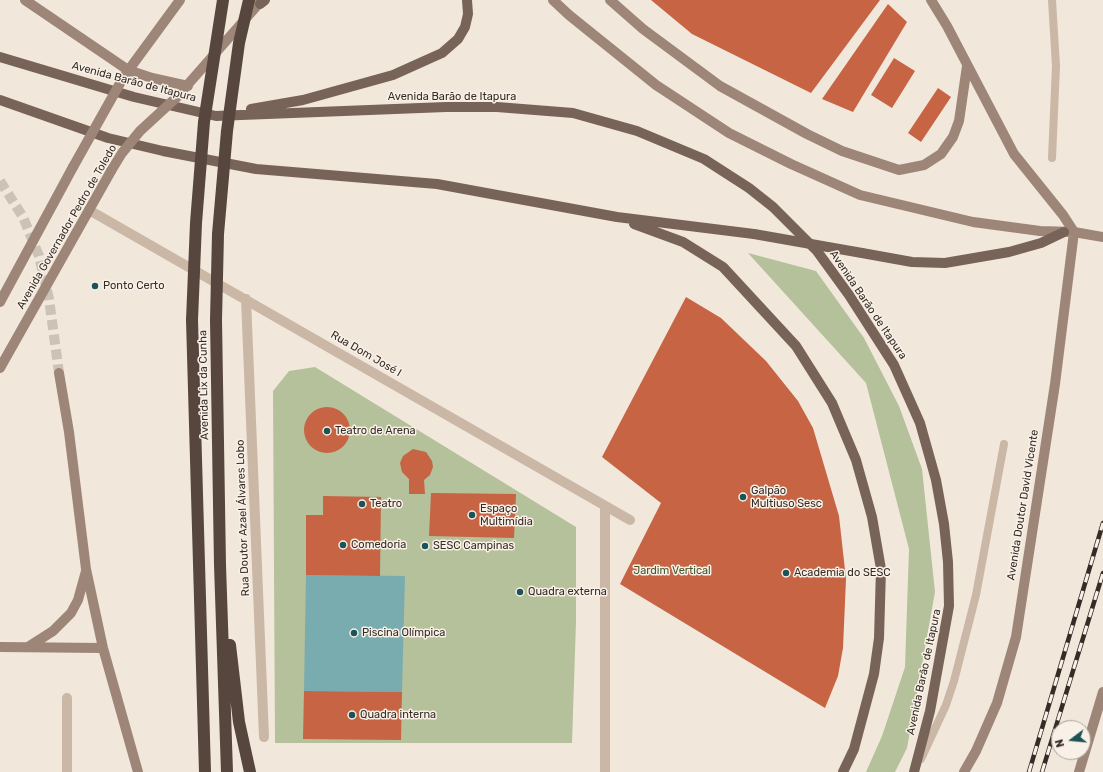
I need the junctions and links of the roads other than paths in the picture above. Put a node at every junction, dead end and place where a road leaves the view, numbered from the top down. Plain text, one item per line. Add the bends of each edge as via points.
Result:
1 (25, 0) edge
2 (180, 0) edge
3 (223, 0) edge
4 (467, 0) edge
5 (553, 0) edge
6 (610, 0) edge
7 (931, 0) edge
8 (1052, 0) edge
9 (259, 1) edge
10 (0, 57) edge
11 (967, 66) junction
12 (126, 74) junction
13 (188, 86) junction
14 (0, 102) edge
15 (216, 116) junction
16 (1052, 158) dead end
17 (89, 210) junction
18 (617, 217) junction
19 (1064, 232) junction
20 (1074, 232) junction
21 (1103, 237) edge
22 (246, 299) junction
23 (0, 302) edge
24 (0, 368) edge
25 (59, 373) tunnel mouth
26 (1004, 444) dead end
27 (605, 506) junction
28 (630, 520) dead end
29 (220, 565) junction
30 (86, 569) junction
31 (0, 647) edge
32 (28, 647) junction
33 (103, 648) junction
34 (1103, 692) edge
35 (67, 698) dead end
36 (264, 737) dead end
37 (67, 772) edge
38 (138, 772) edge
39 (205, 772) edge
40 (227, 772) edge
41 (250, 772) edge
42 (605, 772) edge
43 (843, 772) edge
44 (914, 772) edge
45 (964, 772) edge
46 (1079, 772) edge

1 - 12 main road
2 - 12 main road, Avenida Governador Pedro de Toledo
3 - 39 highway, Avenida Lix da Cunha, bridge via 204,122 192,320
4 - 15 main road via 468,14 458,40 442,53 415,66 393,75 303,100
5 - 19 main road via 656,85 728,133 791,164 860,195 922,211 973,222
6 - 11 main road via 643,29 720,86 842,151 900,170 924,165 941,154 953,136 959,120
7 - 11 main road
8 - 16 lane via 1056,66
9 - 13 main road, Avenida Governador Pedro de Toledo
9 - 29 highway, Avenida Lix da Cunha, bridge via 240,43 227,131 218,234 216,320
10 - 15 main road, Avenida Barão de Itapura via 134,97
11 - 20 main road via 1014,154
12 - 13 main road
12 - 23 main road, Avenida Governador Pedro de Toledo, bridge
13 - 17 main road, Avenida Governador Pedro de Toledo, bridge via 140,131 122,152
14 - 18 main road via 12,103 108,138 233,165 437,184
15 - 44 main road, Avenida Barão de Itapura via 453,107 497,107 573,113 637,131 704,159 773,207 817,251 894,365 920,423 936,480 947,554 949,606 930,711
17 - 22 street, Rua Dom José I
17 - 24 main road, Avenida Governador Pedro de Toledo
18 - 19 main road, bridge via 754,234 912,262 945,263 1009,252 1041,243
18 - 43 main road via 683,242 723,267 796,346 832,403 856,460 872,517 881,569 879,638 874,674 854,749
19 - 20 main road
20 - 21 main road
20 - 45 main road, Avenida Doutor David Vicente via 1055,384 1016,637 997,703
22 - 27 street, Rua Dom José I
22 - 36 street, Rua Doutor Azael Álvares Lobo
25 - 30 main road
26 - 44 lane via 976,595 954,681 946,705
27 - 28 street, Rua Dom José I
27 - 42 street
29 - 40 highway, Avenida Lix da Cunha
29 - 41 highway via 239,722
30 - 32 main road via 78,600 71,613 53,631
30 - 33 main road
31 - 32 main road
32 - 33 main road
33 - 38 main road
34 - 46 main road
35 - 37 street

